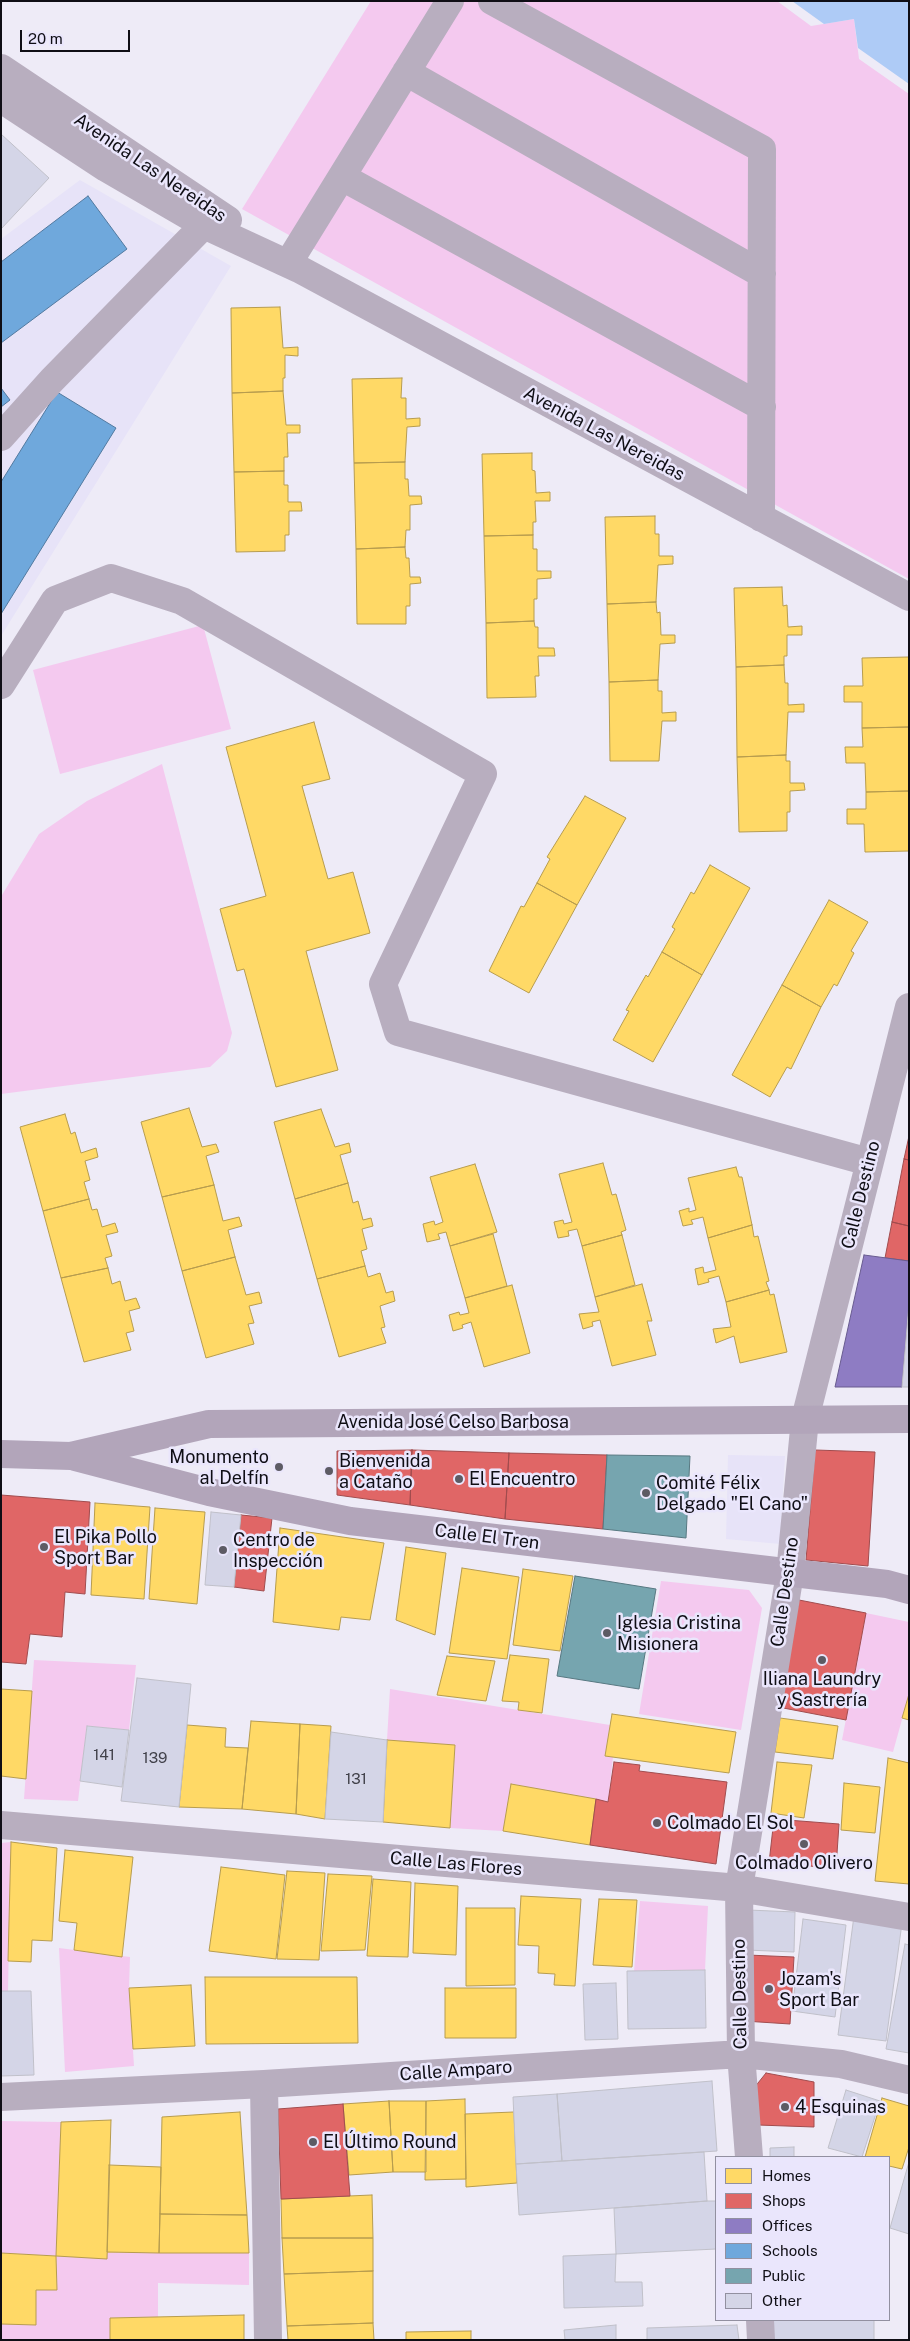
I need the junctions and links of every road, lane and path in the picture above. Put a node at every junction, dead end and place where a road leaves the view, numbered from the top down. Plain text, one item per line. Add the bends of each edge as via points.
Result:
1 (450, 1) edge
2 (492, 1) edge
3 (1, 68) edge
4 (406, 72) junction
5 (1, 99) edge
6 (342, 177) junction
7 (204, 226) junction
8 (294, 266) junction
9 (762, 274) junction
10 (762, 406) junction
11 (1, 437) edge
12 (762, 518) junction
13 (909, 597) edge
14 (1, 686) edge
15 (909, 1008) edge
16 (869, 1162) junction
17 (909, 1419) edge
18 (805, 1420) junction
19 (1, 1454) edge
20 (71, 1456) junction
21 (790, 1573) junction
22 (909, 1590) edge
23 (1, 1825) edge
24 (739, 1888) junction
25 (909, 1917) edge
26 (741, 2054) junction
27 (909, 2080) edge
28 (264, 2084) junction
29 (1, 2097) edge
30 (749, 2156) edge
31 (760, 2321) edge
32 (268, 2340) edge
33 (761, 2340) edge

1 - 4 street
2 - 9 street via 762,149
3 - 8 street, Avenida Las Nereidas
4 - 6 street
4 - 9 street
5 - 7 street, Avenida Las Nereidas via 106,168
6 - 8 street
6 - 10 street
7 - 8 street, Avenida Las Nereidas
7 - 11 street via 52,380
8 - 12 street, Avenida Las Nereidas
9 - 10 street
10 - 12 street
12 - 13 street, Avenida Las Nereidas
14 - 16 street via 55,600 110,578 182,601 483,774 383,984 398,1032
15 - 16 street, Calle Destino
16 - 18 street, Calle Destino
17 - 18 main road, Avenida José Celso Barbosa
18 - 20 main road, Avenida José Celso Barbosa via 209,1424
18 - 21 street, Calle Destino
19 - 20 main road, Avenida José Celso Barbosa
20 - 21 main road, Calle El Tren via 209,1492 350,1521
21 - 22 main road, Calle El Tren via 887,1584
21 - 24 street, Calle Destino
23 - 24 street, Calle Las Flores
24 - 25 street, Calle Las Flores
24 - 26 street, Calle Destino
26 - 27 street, Calle Amparo via 841,2064
26 - 28 street, Calle Amparo
26 - 30 street, Calle Destino
28 - 29 street, Calle Amparo
28 - 32 street
31 - 33 street

